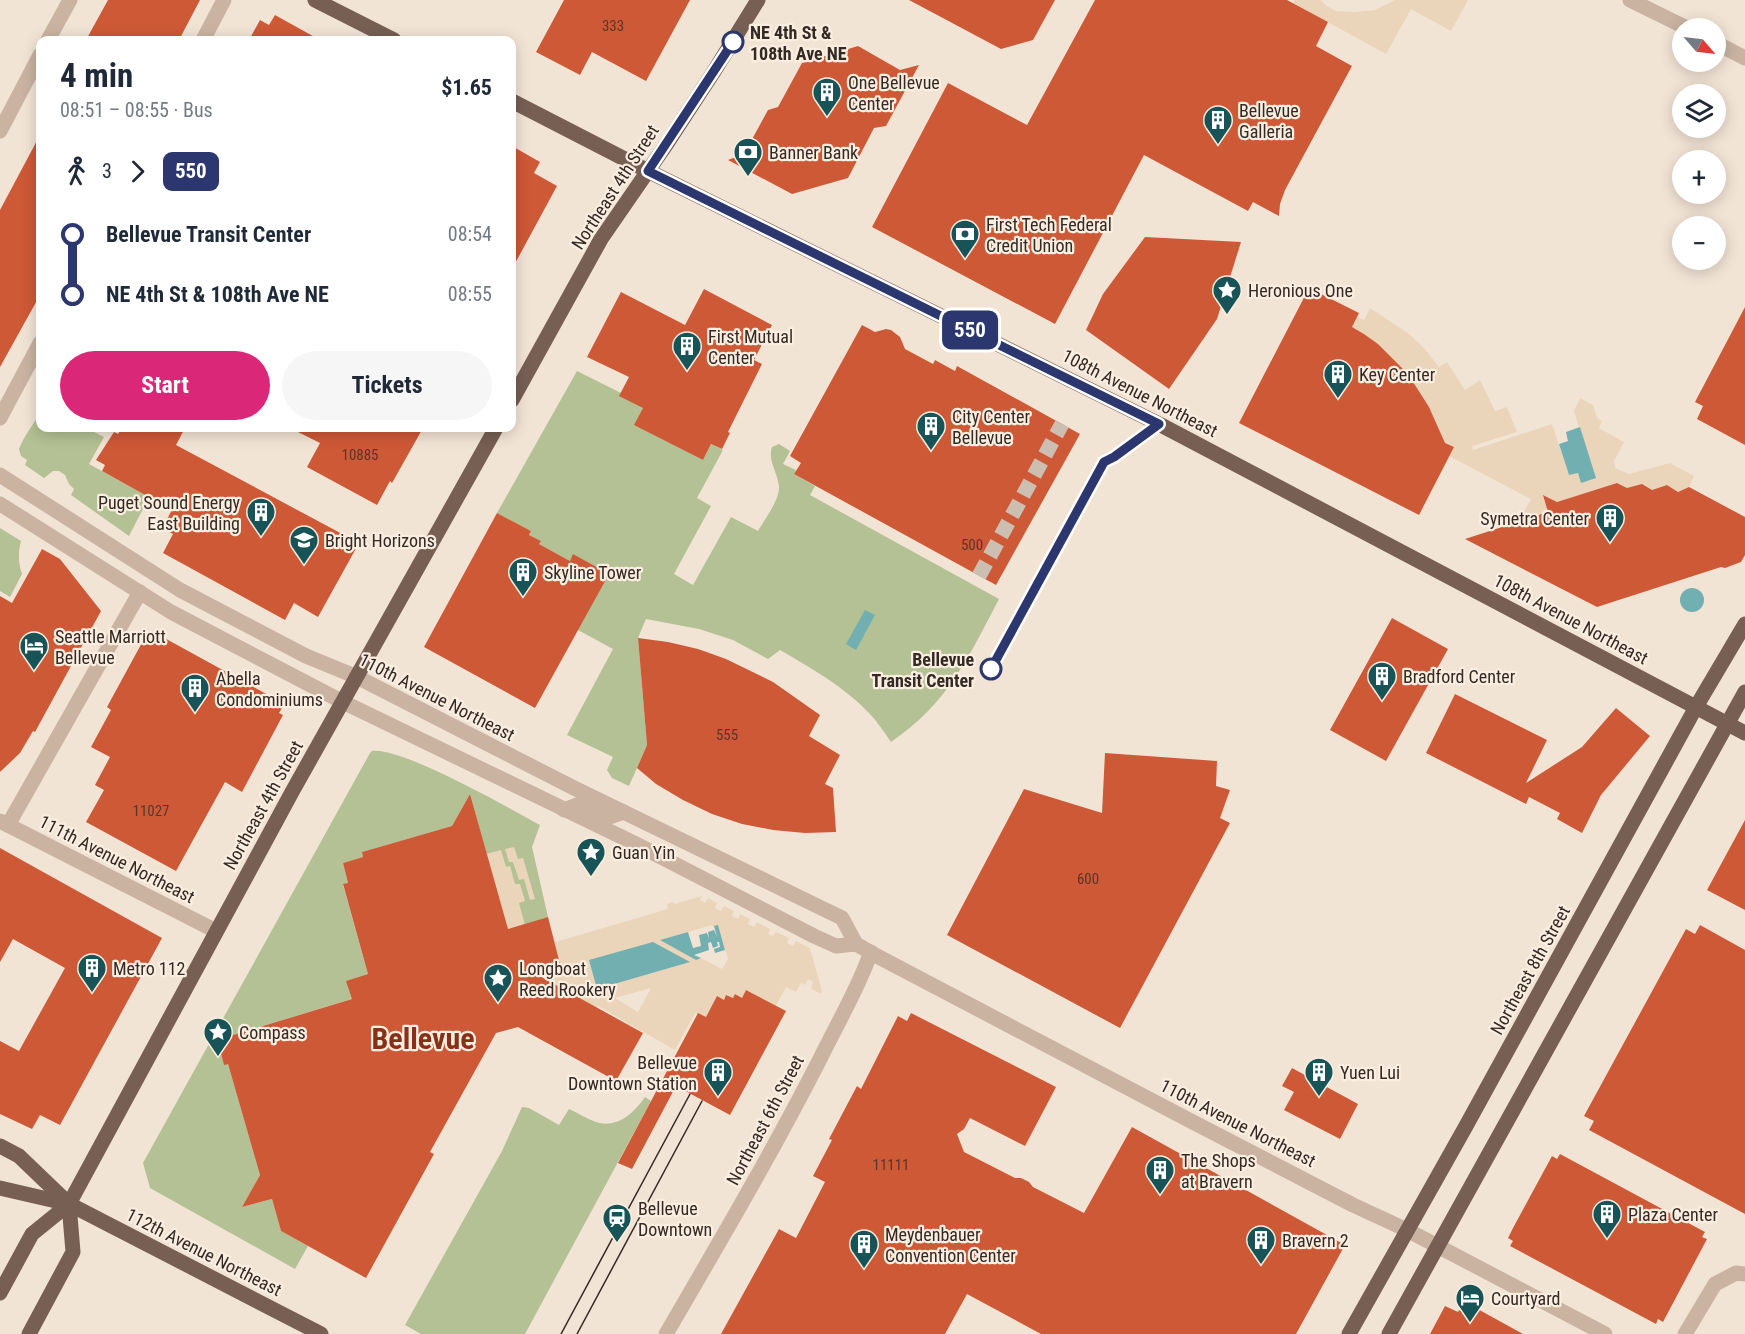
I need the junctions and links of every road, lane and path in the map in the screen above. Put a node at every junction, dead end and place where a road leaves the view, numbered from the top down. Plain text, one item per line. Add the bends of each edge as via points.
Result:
1 (70, 0) edge
2 (224, 0) edge
3 (315, 0) edge
4 (758, 0) edge
5 (1630, 0) edge
6 (1672, 21) edge
7 (50, 36) edge
8 (205, 36) edge
9 (386, 36) edge
10 (1726, 48) edge
11 (1745, 58) edge
12 (36, 63) edge
13 (516, 103) edge
14 (0, 131) edge
15 (648, 171) junction
16 (36, 350) edge
17 (516, 393) edge
18 (0, 418) edge
19 (494, 432) edge
20 (0, 475) edge
21 (0, 504) edge
22 (140, 592) junction
23 (1745, 624) edge
24 (357, 677) junction
25 (1745, 692) edge
26 (344, 702) junction
27 (1696, 707) junction
28 (1727, 723) junction
29 (1745, 733) edge
30 (564, 810) junction
31 (624, 812) junction
32 (4, 823) edge
33 (216, 931) junction
34 (856, 944) junction
35 (871, 952) junction
36 (0, 1146) edge
37 (0, 1188) edge
38 (69, 1204) junction
39 (1407, 1230) junction
40 (1437, 1247) junction
41 (1740, 1273) edge
42 (0, 1293) edge
43 (29, 1334) edge
44 (321, 1334) edge
45 (666, 1334) edge
46 (1349, 1334) edge
47 (1389, 1334) edge
48 (1605, 1334) edge
49 (1685, 1334) edge

1 - 7 street
2 - 8 street
3 - 9 main road
4 - 15 main road, Northeast 4th Street
5 - 6 street
10 - 11 street
12 - 14 street
13 - 15 main road, 108th Avenue Northeast
15 - 17 main road, Northeast 4th Street via 601,239
15 - 27 main road, 108th Avenue Northeast via 1159,424
16 - 18 street
19 - 24 main road, Northeast 4th Street
20 - 24 street, 110th Avenue Northeast via 180,590 306,656
21 - 22 street, 110th Avenue Northeast
22 - 26 street, 110th Avenue Northeast
22 - 32 street
23 - 27 main road, Northeast 8th Street
24 - 26 main road, Northeast 4th Street
24 - 31 street, 110th Avenue Northeast
25 - 28 main road
26 - 30 street, 110th Avenue Northeast
26 - 33 main road, Northeast 4th Street
27 - 28 main road, 108th Avenue Northeast
27 - 39 main road, Northeast 8th Street
28 - 29 main road, 108th Avenue Northeast
28 - 40 main road
30 - 31 street via 578,805 607,818
30 - 34 street, 110th Avenue Northeast via 836,946
31 - 34 street, 110th Avenue Northeast via 842,918
32 - 33 street, 111th Avenue Northeast
33 - 38 main road, Northeast 4th Street
34 - 35 street, 110th Avenue Northeast
35 - 39 street, 110th Avenue Northeast
35 - 45 street, Northeast 6th Street via 804,1090
36 - 38 main road, 112th Avenue Northeast via 19,1156
37 - 38 main road, 112th Avenue Northeast
38 - 42 main road, Northeast 4th Street via 32,1234
38 - 43 main road via 73,1252
38 - 44 main road, 112th Avenue Northeast
39 - 40 street, 110th Avenue Northeast
39 - 46 main road, Northeast 8th Street
40 - 47 main road
40 - 48 street, 110th Avenue Northeast
41 - 49 street via 1715,1284

